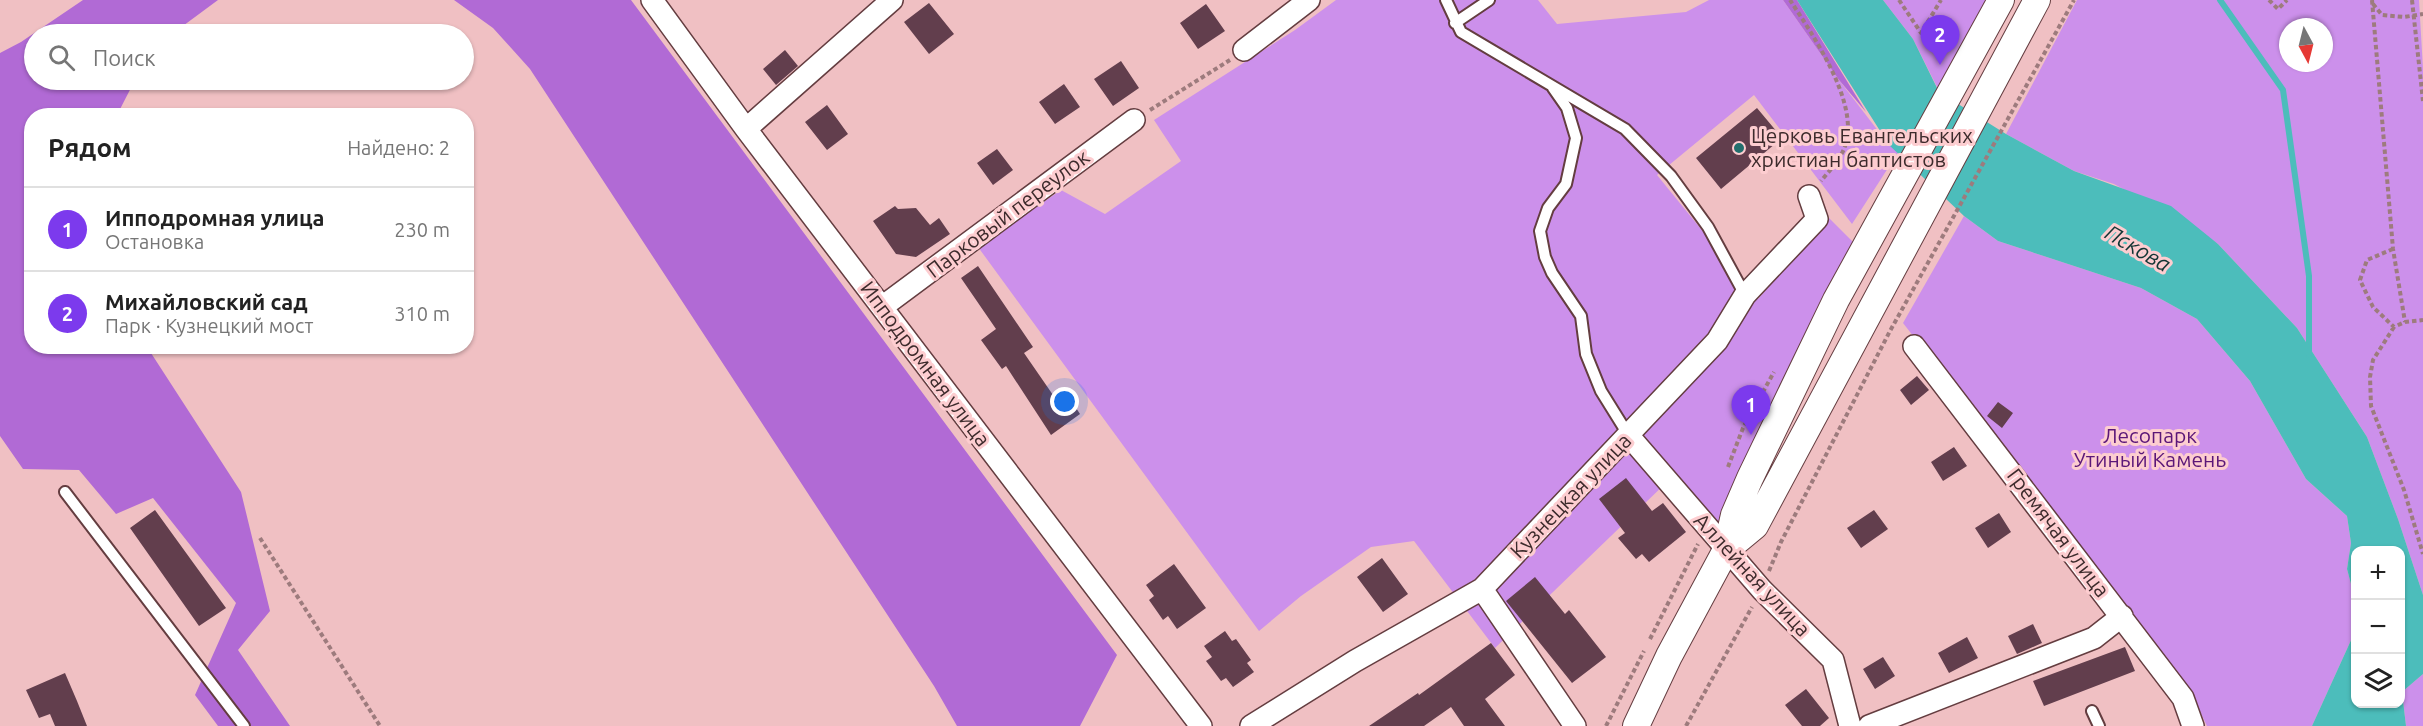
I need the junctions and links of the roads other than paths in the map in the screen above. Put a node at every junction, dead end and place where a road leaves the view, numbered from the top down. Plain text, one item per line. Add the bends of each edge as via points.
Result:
1 (652, 0) edge
2 (892, 0) edge
3 (1446, 0) edge
4 (1489, 0) edge
5 (2001, 0) edge
6 (2037, 0) edge
7 (1297, 4) edge
8 (1455, 23) junction
9 (1244, 50) road end
10 (1552, 85) junction
11 (1134, 120) road end
12 (746, 129) junction
13 (1809, 196) road end
14 (1745, 295) junction
15 (882, 307) junction
16 (1914, 346) dead end
17 (1629, 436) junction
18 (65, 492) dead end
19 (1726, 550) junction
20 (1482, 588) junction
21 (2122, 616) junction
22 (2092, 711) dead end
23 (244, 726) edge
24 (1201, 726) edge
25 (1251, 726) edge
26 (1575, 726) edge
27 (1636, 726) edge
28 (1850, 726) edge
29 (1869, 726) edge
30 (2098, 726) edge
31 (2193, 726) edge

1 - 12 street, Ипподромная улица
2 - 12 street
3 - 8 lane
4 - 8 lane
5 - 19 street via 1836,300 1734,515
6 - 19 street via 1755,526
7 - 9 street
8 - 10 lane via 1461,32
10 - 14 lane via 1625,129 1671,176 1708,227
10 - 17 lane via 1567,108 1576,138 1566,184 1548,208 1540,231 1545,257 1581,316 1586,354 1601,391
11 - 15 street, Парковый переулок
12 - 15 street, Ипподромная улица
13 - 14 street, Кузнецкая улица via 1817,219
14 - 17 street, Кузнецкая улица via 1717,341
15 - 24 street, Ипподромная улица
16 - 21 street, Гремячая улица
17 - 19 street, Аллейная улица
17 - 20 street, Кузнецкая улица
18 - 23 lane
19 - 27 street
19 - 28 street, Аллейная улица via 1833,660
20 - 25 street, Кузнецкая улица
20 - 26 street
21 - 29 street via 2094,639
21 - 31 street, Гремячая улица via 2183,698
22 - 30 lane

